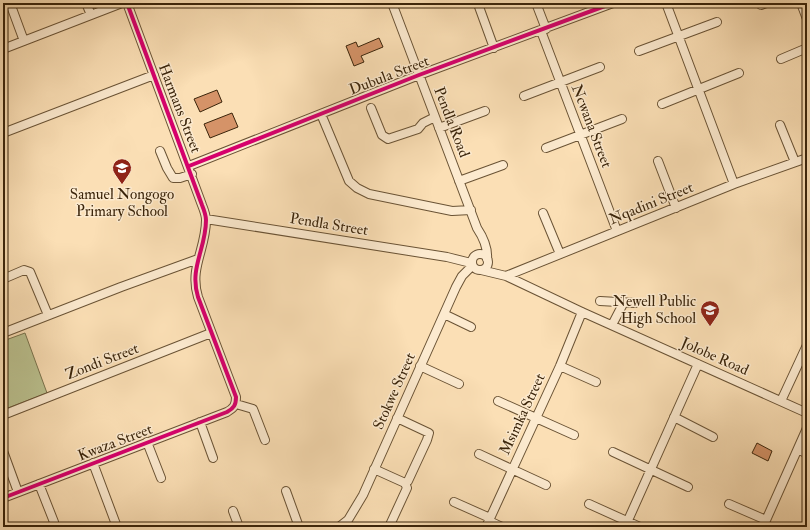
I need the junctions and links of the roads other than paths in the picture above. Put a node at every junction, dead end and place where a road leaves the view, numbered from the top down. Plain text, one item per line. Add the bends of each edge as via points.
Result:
1 (10, 3) edge
2 (86, 3) edge
3 (122, 3) edge
4 (127, 3) edge
5 (392, 3) edge
6 (536, 3) edge
7 (613, 3) edge
8 (666, 3) edge
9 (801, 3) edge
10 (478, 4) edge
11 (598, 6) edge
12 (91, 15) junction
13 (807, 18) edge
14 (717, 22) dead end
15 (543, 30) junction
16 (679, 37) junction
17 (24, 41) junction
18 (494, 48) junction
19 (807, 48) edge
20 (3, 49) edge
21 (639, 51) dead end
22 (781, 59) dead end
23 (600, 67) dead end
24 (739, 73) dead end
25 (154, 75) junction
26 (419, 76) junction
27 (560, 82) junction
28 (699, 90) junction
29 (524, 96) dead end
30 (662, 104) dead end
31 (371, 108) dead end
32 (485, 111) dead end
33 (321, 114) junction
34 (435, 117) junction
35 (622, 119) dead end
36 (780, 125) dead end
37 (439, 128) junction
38 (3, 133) edge
39 (581, 135) junction
40 (546, 148) dead end
41 (160, 151) dead end
42 (807, 158) edge
43 (658, 161) dead end
44 (795, 162) junction
45 (503, 164) dead end
46 (190, 170) junction
47 (459, 181) junction
48 (734, 184) junction
49 (676, 208) junction
50 (470, 210) junction
51 (543, 212) dead end
52 (206, 219) junction
53 (477, 228) junction
54 (617, 231) junction
55 (560, 254) junction
56 (198, 259) junction
57 (487, 259) junction
58 (473, 260) junction
59 (481, 270) junction
60 (504, 276) junction
61 (3, 279) edge
62 (600, 301) dead end
63 (624, 302) junction
64 (635, 303) dead end
65 (582, 312) junction
66 (444, 314) junction
67 (48, 315) junction
68 (612, 325) junction
69 (471, 327) dead end
70 (3, 333) edge
71 (211, 333) junction
72 (807, 345) edge
73 (698, 364) junction
74 (420, 366) junction
75 (560, 366) junction
76 (596, 382) dead end
77 (459, 384) dead end
78 (498, 401) dead end
79 (781, 401) junction
80 (235, 405) junction
81 (807, 413) edge
82 (3, 415) edge
83 (535, 417) junction
84 (674, 417) junction
85 (398, 418) junction
86 (200, 422) junction
87 (807, 428) edge
88 (574, 435) dead end
89 (713, 437) dead end
90 (265, 440) dead end
91 (147, 442) junction
92 (798, 448) junction
93 (3, 451) edge
94 (612, 452) dead end
95 (479, 454) dead end
96 (807, 454) edge
97 (213, 458) dead end
98 (93, 463) junction
99 (374, 469) junction
100 (512, 469) junction
101 (650, 469) junction
102 (161, 478) dead end
103 (405, 483) junction
104 (39, 484) junction
105 (546, 485) dead end
106 (688, 487) dead end
107 (18, 492) junction
108 (286, 492) dead end
109 (3, 498) edge
110 (454, 502) dead end
111 (590, 504) dead end
112 (729, 504) dead end
113 (232, 511) dead end
114 (54, 522) dead end
115 (488, 522) edge
116 (626, 524) edge
117 (764, 524) edge
118 (117, 527) edge
119 (239, 527) edge
120 (299, 527) edge
121 (339, 527) edge
122 (389, 527) edge
123 (502, 527) edge
124 (640, 527) edge

1 - 17 street
2 - 12 street
3 - 12 street
4 - 25 street, Harmans Street
5 - 26 street, Pendla Road
6 - 15 street
7 - 11 street, Dubula Street
8 - 16 street
9 - 13 street
10 - 18 street
11 - 15 street, Dubula Street
12 - 17 street
14 - 16 street
15 - 18 street, Dubula Street
15 - 27 street, Ncwana Street
16 - 21 street
16 - 28 street
17 - 20 street
18 - 26 street, Dubula Street
19 - 22 street
23 - 27 street
24 - 28 street
25 - 38 street
25 - 46 street, Harmans Street
26 - 33 street, Dubula Street
26 - 34 street, Pendla Road
27 - 29 street
27 - 39 street, Ncwana Street
28 - 30 street
28 - 48 street
31 - 34 street via 382,135 388,139 418,129 423,123
32 - 37 street
33 - 46 street, Dubula Street
33 - 50 street via 349,180 357,188 369,194 446,209
34 - 37 street, Pendla Road
35 - 39 street
36 - 44 street
37 - 47 street, Pendla Road
39 - 40 street
39 - 54 street, Ncwana Street
41 - 46 street, Dubula Street via 173,178 180,178
42 - 44 street, Nqadini Street
43 - 49 street
44 - 48 street, Nqadini Street
45 - 47 street
46 - 52 street, Harmans Street
47 - 50 street, Pendla Road
48 - 49 street, Nqadini Street
49 - 54 street, Nqadini Street
50 - 53 street, Pendla Road
51 - 55 street
52 - 56 street, Harmans Street
52 - 58 street, Pendla Street
53 - 57 street, Pendla Road via 487,250
53 - 58 street, Pendla Road via 479,243
54 - 55 street, Nqadini Street
55 - 60 street, Nqadini Street
56 - 67 street
56 - 71 street, Harmans Street via 195,282
57 - 58 street via 484,255
57 - 59 street via 487,266
57 - 60 street, Jolobe Road
58 - 59 street, Jolobe Road via 478,270
58 - 66 street, Stokwe Street via 456,287
59 - 60 street, Jolobe Road
60 - 65 street, Jolobe Road
61 - 67 street via 24,270 30,272
62 - 63 street
63 - 64 street
63 - 68 street
65 - 68 street, Jolobe Road
65 - 75 street, Msimka Street
66 - 69 street
66 - 74 street, Stokwe Street
67 - 70 street
68 - 73 street, Jolobe Road
71 - 80 street, Harmans Street via 236,397
71 - 82 street, Zondi Street
72 - 79 street
73 - 79 street, Jolobe Road
73 - 84 street
74 - 77 street
74 - 85 street, Stokwe Street
75 - 76 street
75 - 83 street, Msimka Street
78 - 83 street
79 - 81 street, Jolobe Road
80 - 86 street, Kwaza Street via 228,412
80 - 90 street via 253,409
83 - 88 street
83 - 100 street, Msimka Street
84 - 89 street
84 - 101 street
85 - 99 street, Stokwe Street
85 - 103 street via 423,429 430,435
86 - 91 street, Kwaza Street
86 - 97 street
87 - 92 street
91 - 98 street, Kwaza Street
91 - 102 street
92 - 96 street
92 - 117 street
93 - 107 street
94 - 101 street
95 - 100 street
98 - 104 street, Kwaza Street
98 - 118 street
99 - 103 street
99 - 121 street, Stokwe Street via 353,513
100 - 105 street
100 - 115 street, Msimka Street
101 - 106 street
101 - 116 street
103 - 122 street via 407,488
104 - 107 street, Kwaza Street
104 - 114 street
107 - 109 street, Kwaza Street
108 - 120 street
110 - 115 street
111 - 116 street
112 - 117 street
113 - 119 street
115 - 123 street
116 - 124 street

